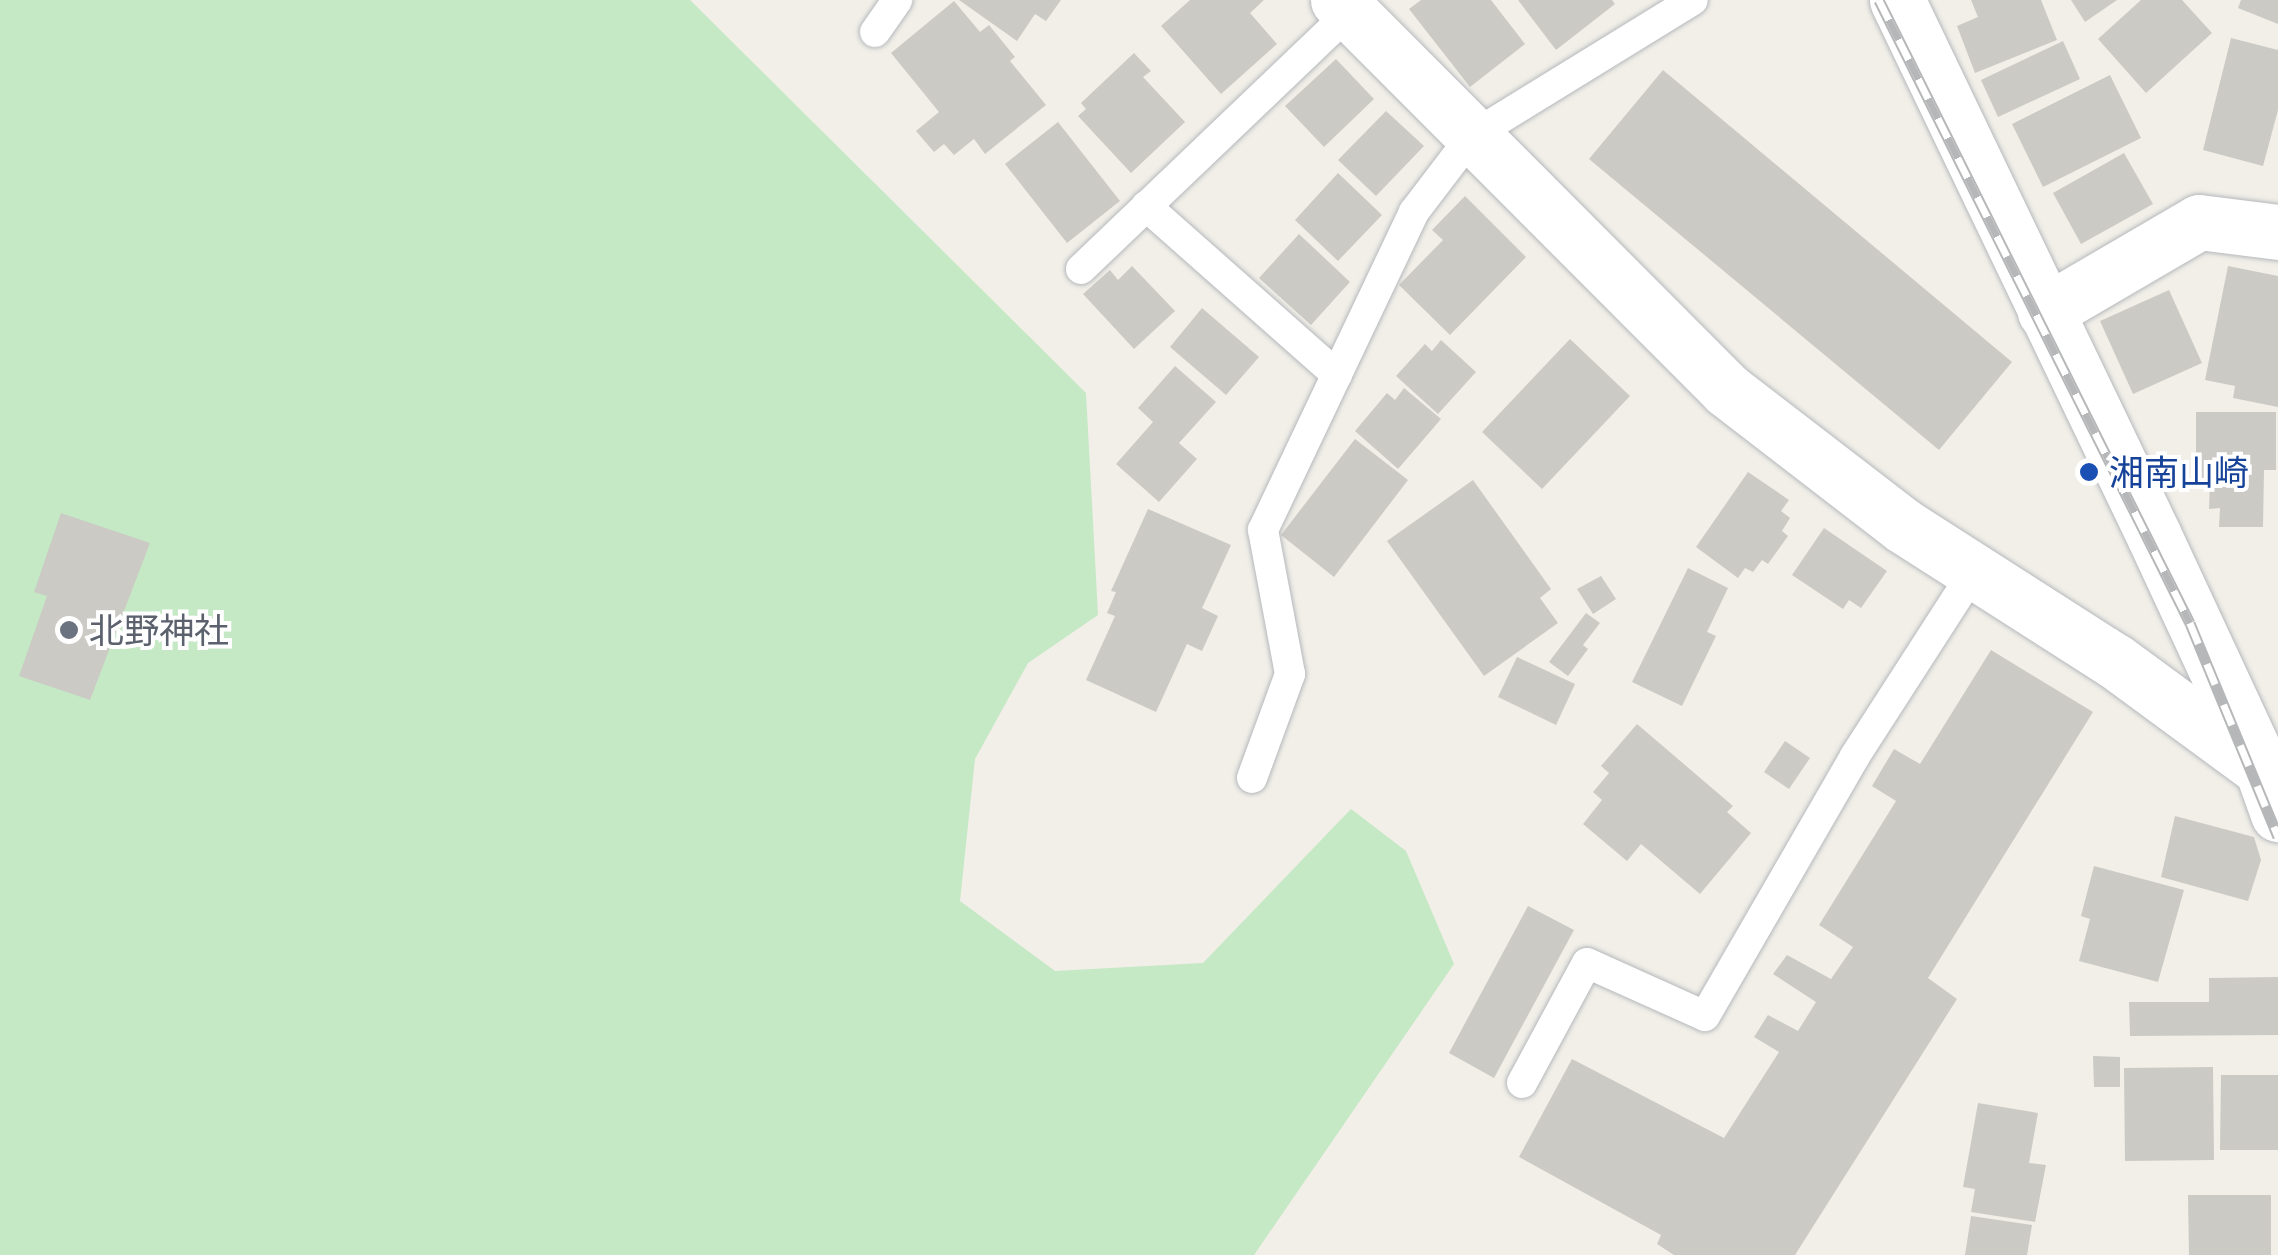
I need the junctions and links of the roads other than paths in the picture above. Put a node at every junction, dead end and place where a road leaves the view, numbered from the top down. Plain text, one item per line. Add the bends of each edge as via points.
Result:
1 (897, 0) edge
2 (1693, 0) edge
3 (1897, 0) edge
4 (1344, 6) edge
5 (875, 32) dead end
6 (1472, 136) junction
7 (1146, 206) junction
8 (2278, 232) edge
9 (1081, 268) dead end
10 (2045, 312) junction
11 (1337, 375) junction
12 (1974, 571) junction
13 (1252, 778) dead end
14 (2273, 787) edge
15 (1522, 1083) dead end

1 - 5 lane
2 - 6 lane
3 - 10 street
4 - 6 street
4 - 7 lane
6 - 11 lane via 1414,212
6 - 12 street via 1727,390 1902,525
7 - 9 lane
7 - 11 lane
8 - 10 street via 2199,222
10 - 14 street
11 - 13 lane via 1263,530 1290,674
12 - 14 street via 2115,662
12 - 15 lane via 1855,756 1705,1016 1587,963

